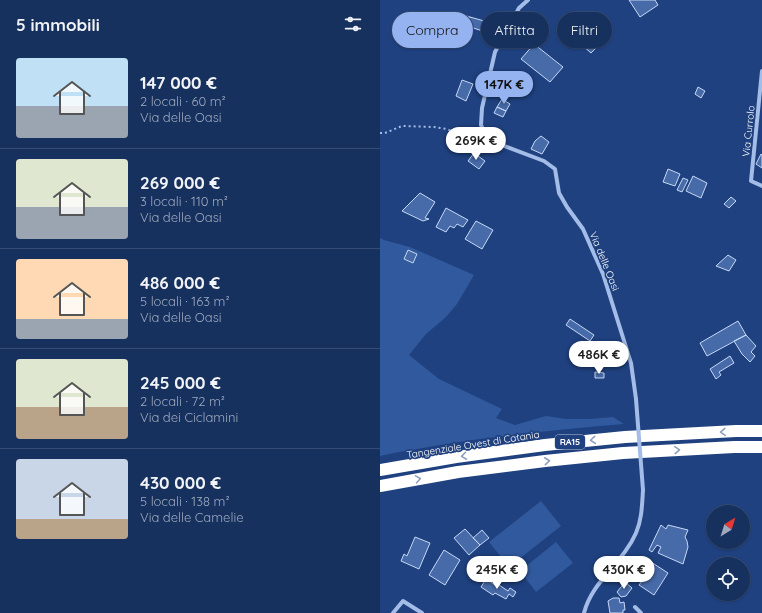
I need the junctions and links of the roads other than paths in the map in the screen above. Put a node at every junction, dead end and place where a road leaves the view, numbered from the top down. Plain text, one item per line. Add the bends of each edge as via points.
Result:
1 (528, 0) edge
2 (762, 71) edge
3 (762, 186) edge
4 (762, 431) edge
5 (762, 447) edge
6 (380, 470) edge
7 (380, 486) edge
8 (635, 607) dead end
9 (393, 613) edge
10 (422, 613) edge
11 (584, 613) edge
12 (641, 613) edge

1 - 11 street, Via delle Oasi, bridge via 519,8 495,52 482,108 481,126 489,142 544,161 555,169 559,193 583,230 603,274 631,363 636,399 643,490 640,521 630,544 593,592
2 - 3 street, Via Currolo via 751,181
4 -> 6 highway, Tangenziale Ovest di Catania / RA15 via 625,437 545,445
7 -> 5 highway, RA15 via 458,472 623,453
8 - 12 street
9 - 10 street via 403,601

